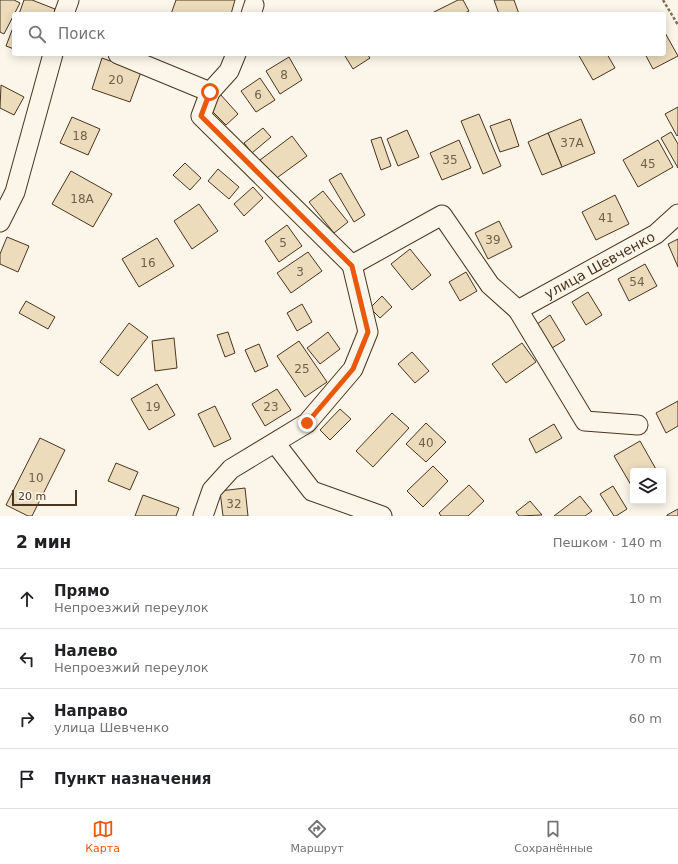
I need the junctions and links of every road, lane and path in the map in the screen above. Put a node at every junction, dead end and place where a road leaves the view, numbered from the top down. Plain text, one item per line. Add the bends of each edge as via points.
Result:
1 (69, 0) edge
2 (663, 0) edge
3 (65, 12) edge
4 (678, 26) edge
5 (52, 56) edge
6 (123, 56) edge
7 (235, 56) edge
8 (210, 92) junction
9 (678, 214) edge
10 (0, 222) edge
11 (352, 266) junction
12 (518, 310) junction
13 (638, 425) dead end
14 (275, 443) junction
15 (203, 516) edge
16 (382, 516) edge

1 - 3 street
2 - 4 path
5 - 10 street via 16,192
6 - 8 street
7 - 8 street via 229,71
8 - 11 street via 201,116
9 - 12 street, улица Шевченко via 656,234
11 - 12 street via 442,215 490,285
11 - 14 street via 368,332 353,369 307,423
12 - 13 street via 585,421
14 - 15 street via 231,469 212,490
14 - 16 street via 312,491

